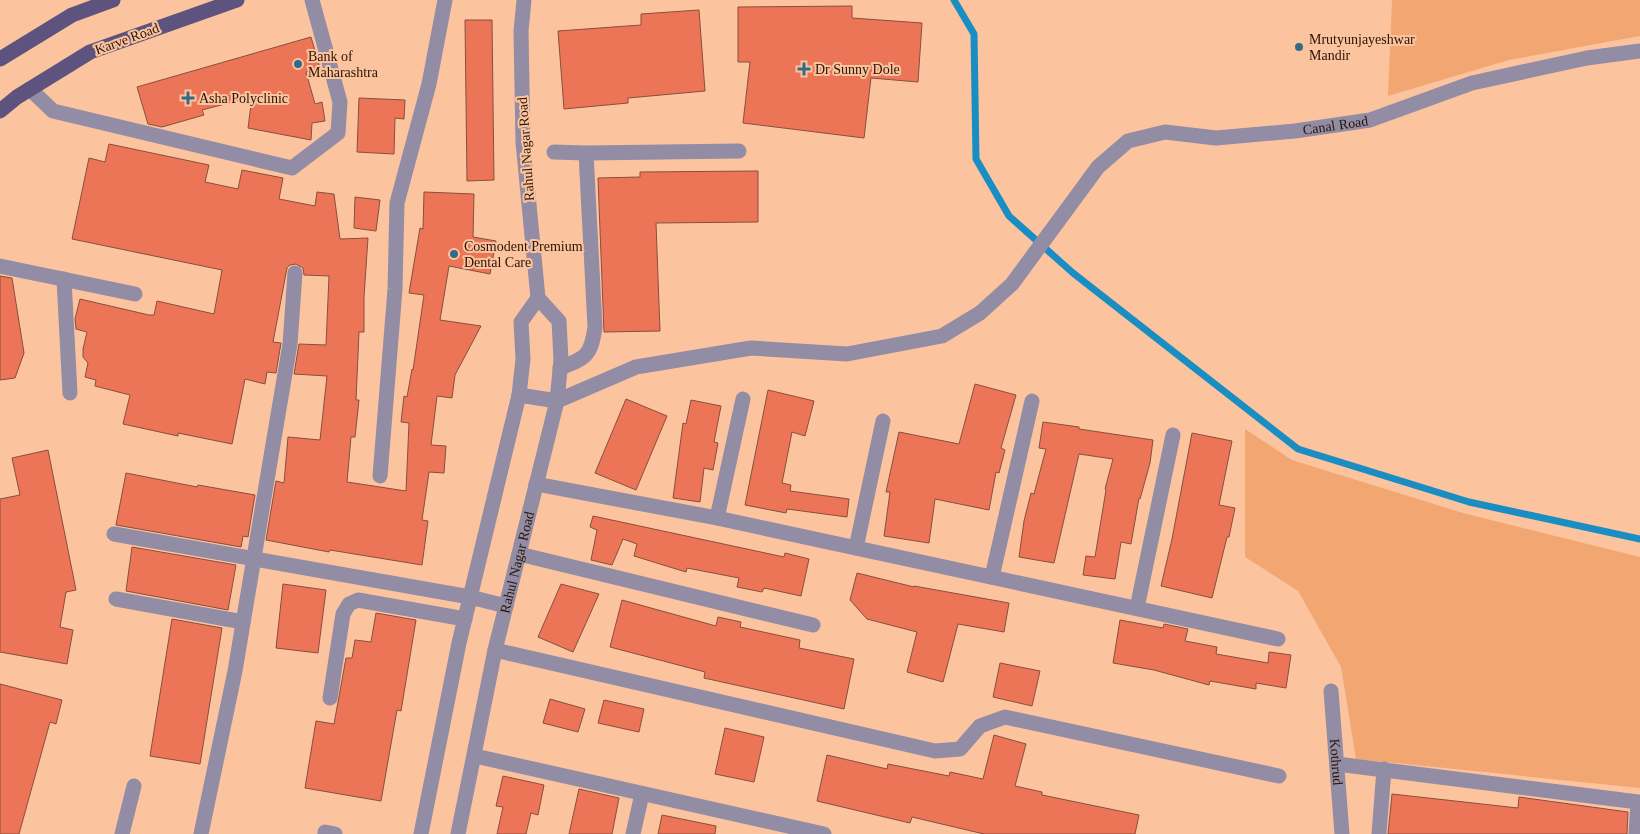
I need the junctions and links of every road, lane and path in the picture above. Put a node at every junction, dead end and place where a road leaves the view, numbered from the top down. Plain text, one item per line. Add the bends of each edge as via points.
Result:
1 (113, 0) edge
2 (237, 0) edge
3 (312, 0) edge
4 (445, 0) edge
5 (524, 0) edge
6 (1640, 51) edge
7 (0, 59) edge
8 (30, 89) junction
9 (0, 111) edge
10 (739, 151) dead end
11 (554, 152) dead end
12 (586, 153) junction
13 (0, 266) edge
14 (295, 273) dead end
15 (64, 279) junction
16 (135, 294) dead end
17 (538, 298) junction
18 (560, 368) junction
19 (70, 393) dead end
20 (519, 395) junction
21 (743, 399) dead end
22 (1032, 401) dead end
23 (556, 402) junction
24 (882, 421) dead end
25 (1173, 435) dead end
26 (380, 476) dead end
27 (536, 484) junction
28 (717, 518) junction
29 (114, 534) dead end
30 (856, 548) junction
31 (519, 554) junction
32 (254, 560) junction
33 (992, 577) junction
34 (470, 597) junction
35 (116, 599) dead end
36 (506, 606) junction
37 (1137, 608) junction
38 (465, 619) junction
39 (243, 622) junction
40 (813, 625) dead end
41 (1278, 639) dead end
42 (495, 650) junction
43 (1331, 691) dead end
44 (330, 698) dead end
45 (475, 756) junction
46 (1336, 764) junction
47 (1384, 769) junction
48 (1279, 776) dead end
49 (134, 786) dead end
50 (642, 794) junction
51 (786, 830) edge
52 (122, 834) edge
53 (201, 834) edge
54 (325, 834) edge
55 (335, 834) edge
56 (421, 834) edge
57 (458, 834) edge
58 (633, 834) edge
59 (824, 834) edge
60 (1342, 834) edge
61 (1379, 834) edge
62 (1636, 834) edge

1 - 7 main road via 72,15
2 - 8 main road, Karve Road via 90,52
3 - 8 street via 340,102 338,133 292,168 53,111
4 - 26 street via 429,84 398,203 395,289
5 - 17 street, Rahul Nagar Road via 521,31 523,142
6 - 23 street, Canal Road via 1587,58 1472,84 1370,120 1216,138 1165,132 1128,141 1098,167 1012,284 980,313 942,336 847,354 751,348 636,366
8 - 9 main road, Karve Road
10 - 12 street
11 - 12 street
12 - 18 street via 593,344 586,356
13 - 15 street
14 - 32 street via 290,344
15 - 16 street
15 - 19 street
17 - 18 street, Rahul Nagar Road via 559,321
17 - 20 street via 521,322 523,359
18 - 23 street, Rahul Nagar Road
20 - 23 street
20 - 34 street
21 - 28 street
22 - 33 street
23 - 27 street, Rahul Nagar Road
24 - 30 street
25 - 37 street
27 - 28 street
27 - 31 street, Rahul Nagar Road
28 - 30 street
29 - 32 street
30 - 33 street
31 - 36 street, Rahul Nagar Road
31 - 40 street
32 - 34 street
32 - 39 street
33 - 37 street
34 - 36 street
34 - 38 street
35 - 39 street
36 - 42 street, Rahul Nagar Road
37 - 41 street
38 - 44 street via 358,600 349,604 343,614
38 - 56 street
39 - 53 street
42 - 45 street, Rahul Nagar Road
42 - 48 street via 935,751 960,749 980,726 1005,718
43 - 46 street, Kothrud
45 - 50 street
45 - 57 street, Rahul Nagar Road
46 - 47 street
46 - 60 street, Kothrud
47 - 61 street
47 - 62 street via 1638,802
49 - 52 street
50 - 51 street
50 - 58 street
51 - 59 street
54 - 55 street

